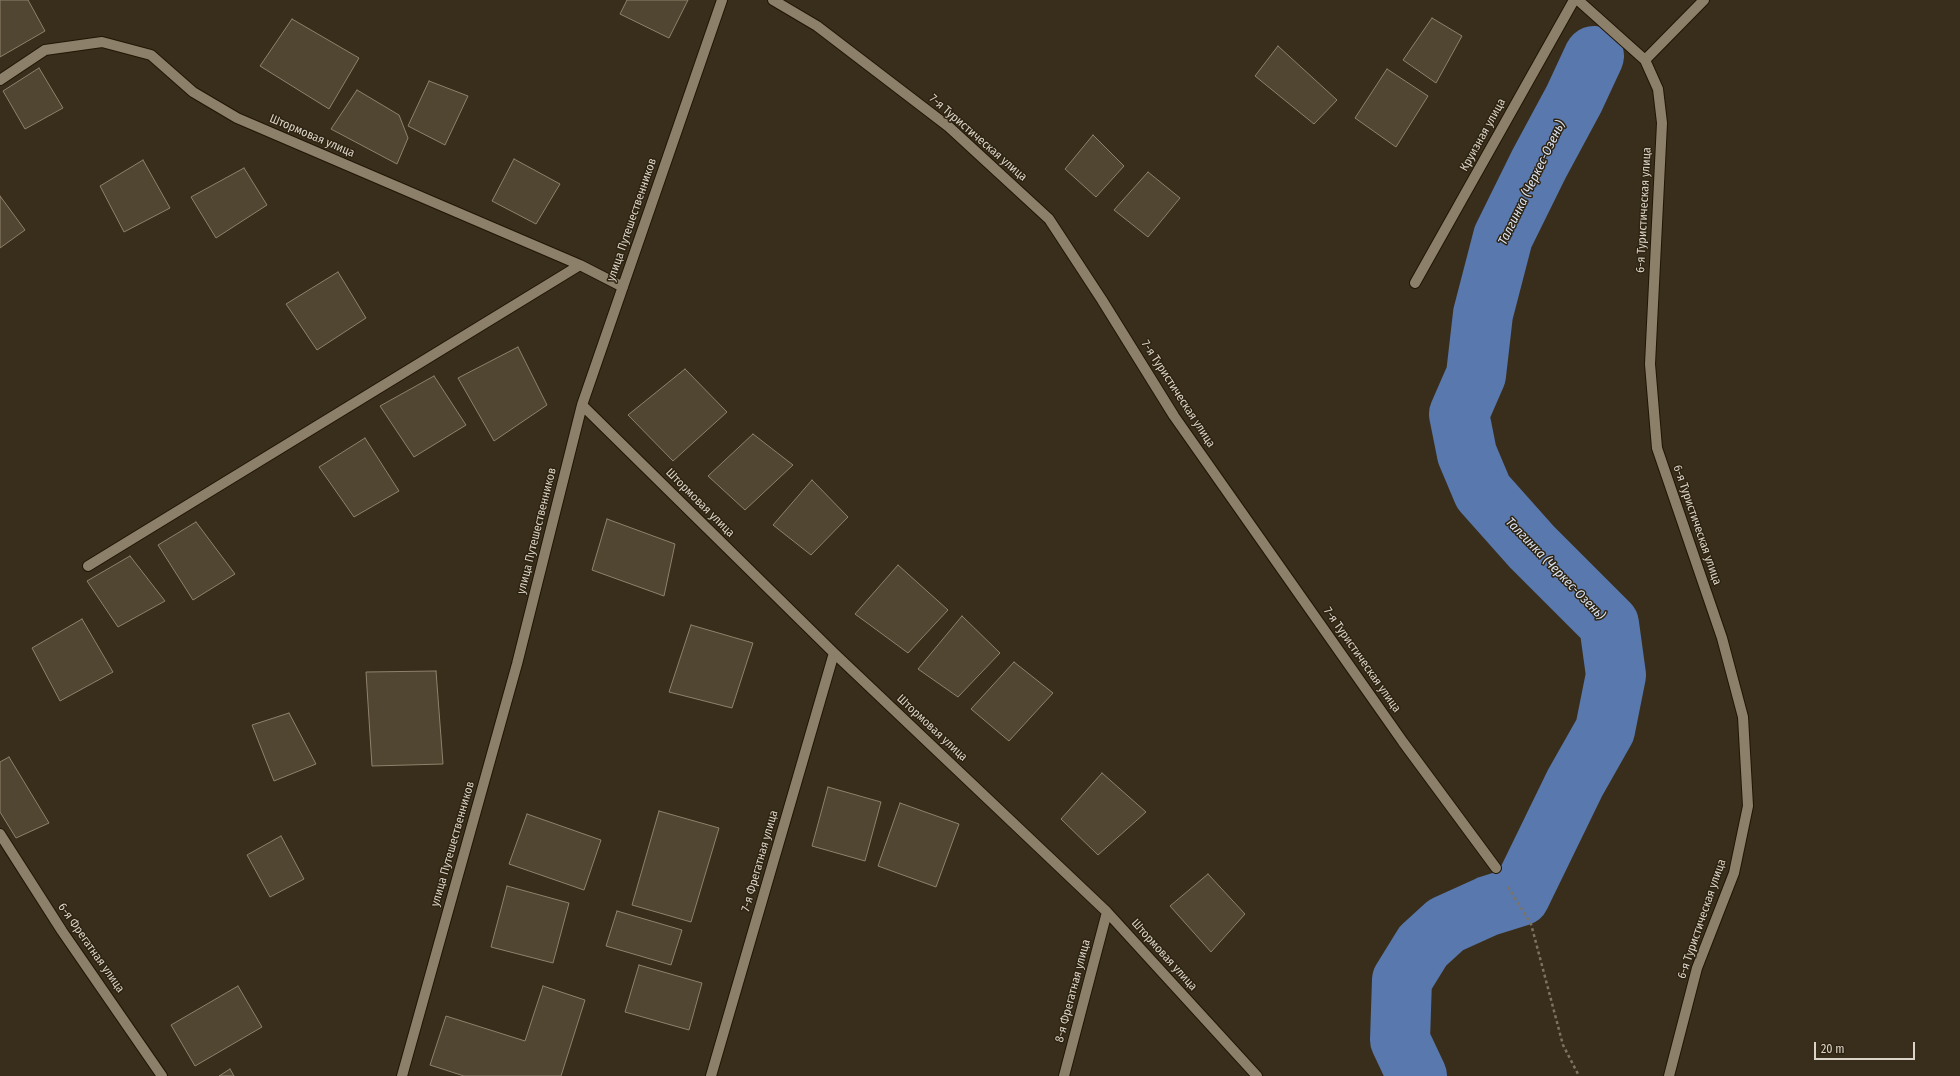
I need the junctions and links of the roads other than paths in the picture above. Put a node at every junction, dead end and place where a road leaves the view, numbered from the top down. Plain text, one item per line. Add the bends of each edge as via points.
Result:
1 (722, 0) edge
2 (773, 0) edge
3 (1574, 0) edge
4 (1578, 0) edge
5 (1704, 0) edge
6 (1645, 60) junction
7 (0, 80) edge
8 (580, 265) junction
9 (1416, 282) dead end
10 (623, 287) junction
11 (582, 405) junction
12 (88, 566) dead end
13 (834, 653) junction
14 (0, 834) edge
15 (1496, 868) road end
16 (1107, 912) junction
17 (162, 1076) edge
18 (402, 1076) edge
19 (710, 1076) edge
20 (1064, 1076) edge
21 (1257, 1076) edge
22 (1669, 1076) edge

1 - 10 street, улица Путешественников
2 - 15 street, 7-я Туристическая улица via 817,26 949,127 1049,219 1174,416 1403,742
3 - 9 street, Круизная улица
4 - 6 street, 6-я Туристическая улица
5 - 6 street
6 - 22 street, 6-я Туристическая улица via 1658,89 1662,123 1650,364 1657,448 1722,638 1743,717 1748,806 1734,873 1697,968
7 - 8 street, Штормовая улица via 45,50 102,42 151,55 193,92 237,118
8 - 10 street, Штормовая улица
8 - 12 street
10 - 11 street, улица Путешественников
11 - 13 street, Штормовая улица
11 - 18 street, улица Путешественников via 517,664
13 - 16 street, Штормовая улица
13 - 19 street, 7-я Фрегатная улица
14 - 17 street, 6-я Фрегатная улица via 62,931
16 - 20 street, 8-я Фрегатная улица
16 - 21 street, Штормовая улица

